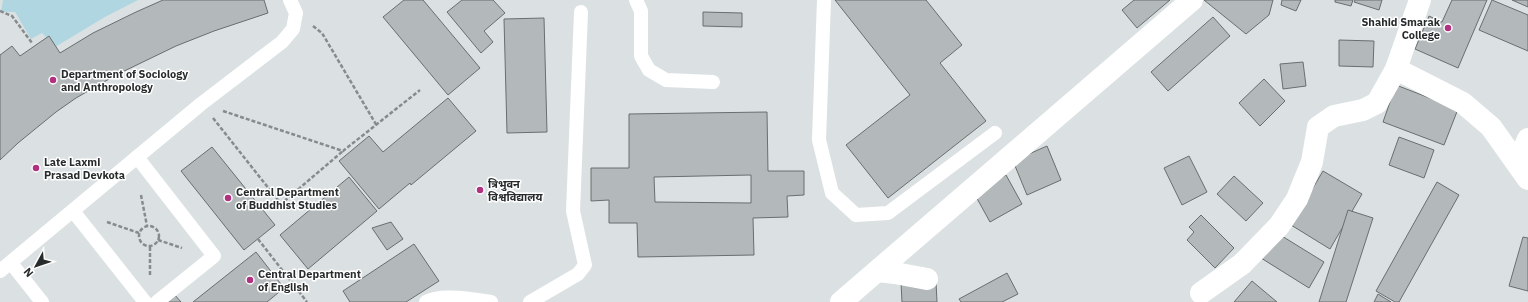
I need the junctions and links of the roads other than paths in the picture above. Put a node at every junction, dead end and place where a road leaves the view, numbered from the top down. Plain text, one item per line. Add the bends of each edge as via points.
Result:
1 (290, 0) edge
2 (636, 0) edge
3 (824, 0) edge
4 (1192, 0) edge
5 (1420, 0) edge
6 (581, 12) dead end
7 (1396, 70) junction
8 (713, 82) dead end
9 (995, 133) dead end
10 (1528, 139) edge
11 (137, 157) junction
12 (1523, 171) edge
13 (73, 211) junction
14 (11, 263) junction
15 (0, 271) edge
16 (878, 271) junction
17 (927, 279) dead end
18 (1200, 292) dead end
19 (42, 302) edge
20 (145, 302) edge
21 (157, 302) edge
22 (426, 302) edge
23 (491, 302) edge
24 (530, 302) edge
25 (841, 302) edge

1 - 11 lane via 296,13 293,29 282,42
2 - 8 lane via 641,11 641,56 649,70 666,80
3 - 9 lane via 819,140 832,193 856,215 888,213
4 - 16 street
5 - 7 street
6 - 24 lane via 573,211 585,265 578,274
7 - 12 street via 1463,103 1491,127
7 - 18 street via 1377,103 1363,110 1334,116 1318,127 1312,162 1297,199 1279,226 1242,264
10 - 12 street
11 - 13 lane
11 - 21 lane via 214,256
13 - 14 lane
13 - 20 lane
14 - 15 lane
14 - 19 lane
16 - 17 street
16 - 25 street
22 - 23 lane via 452,297

